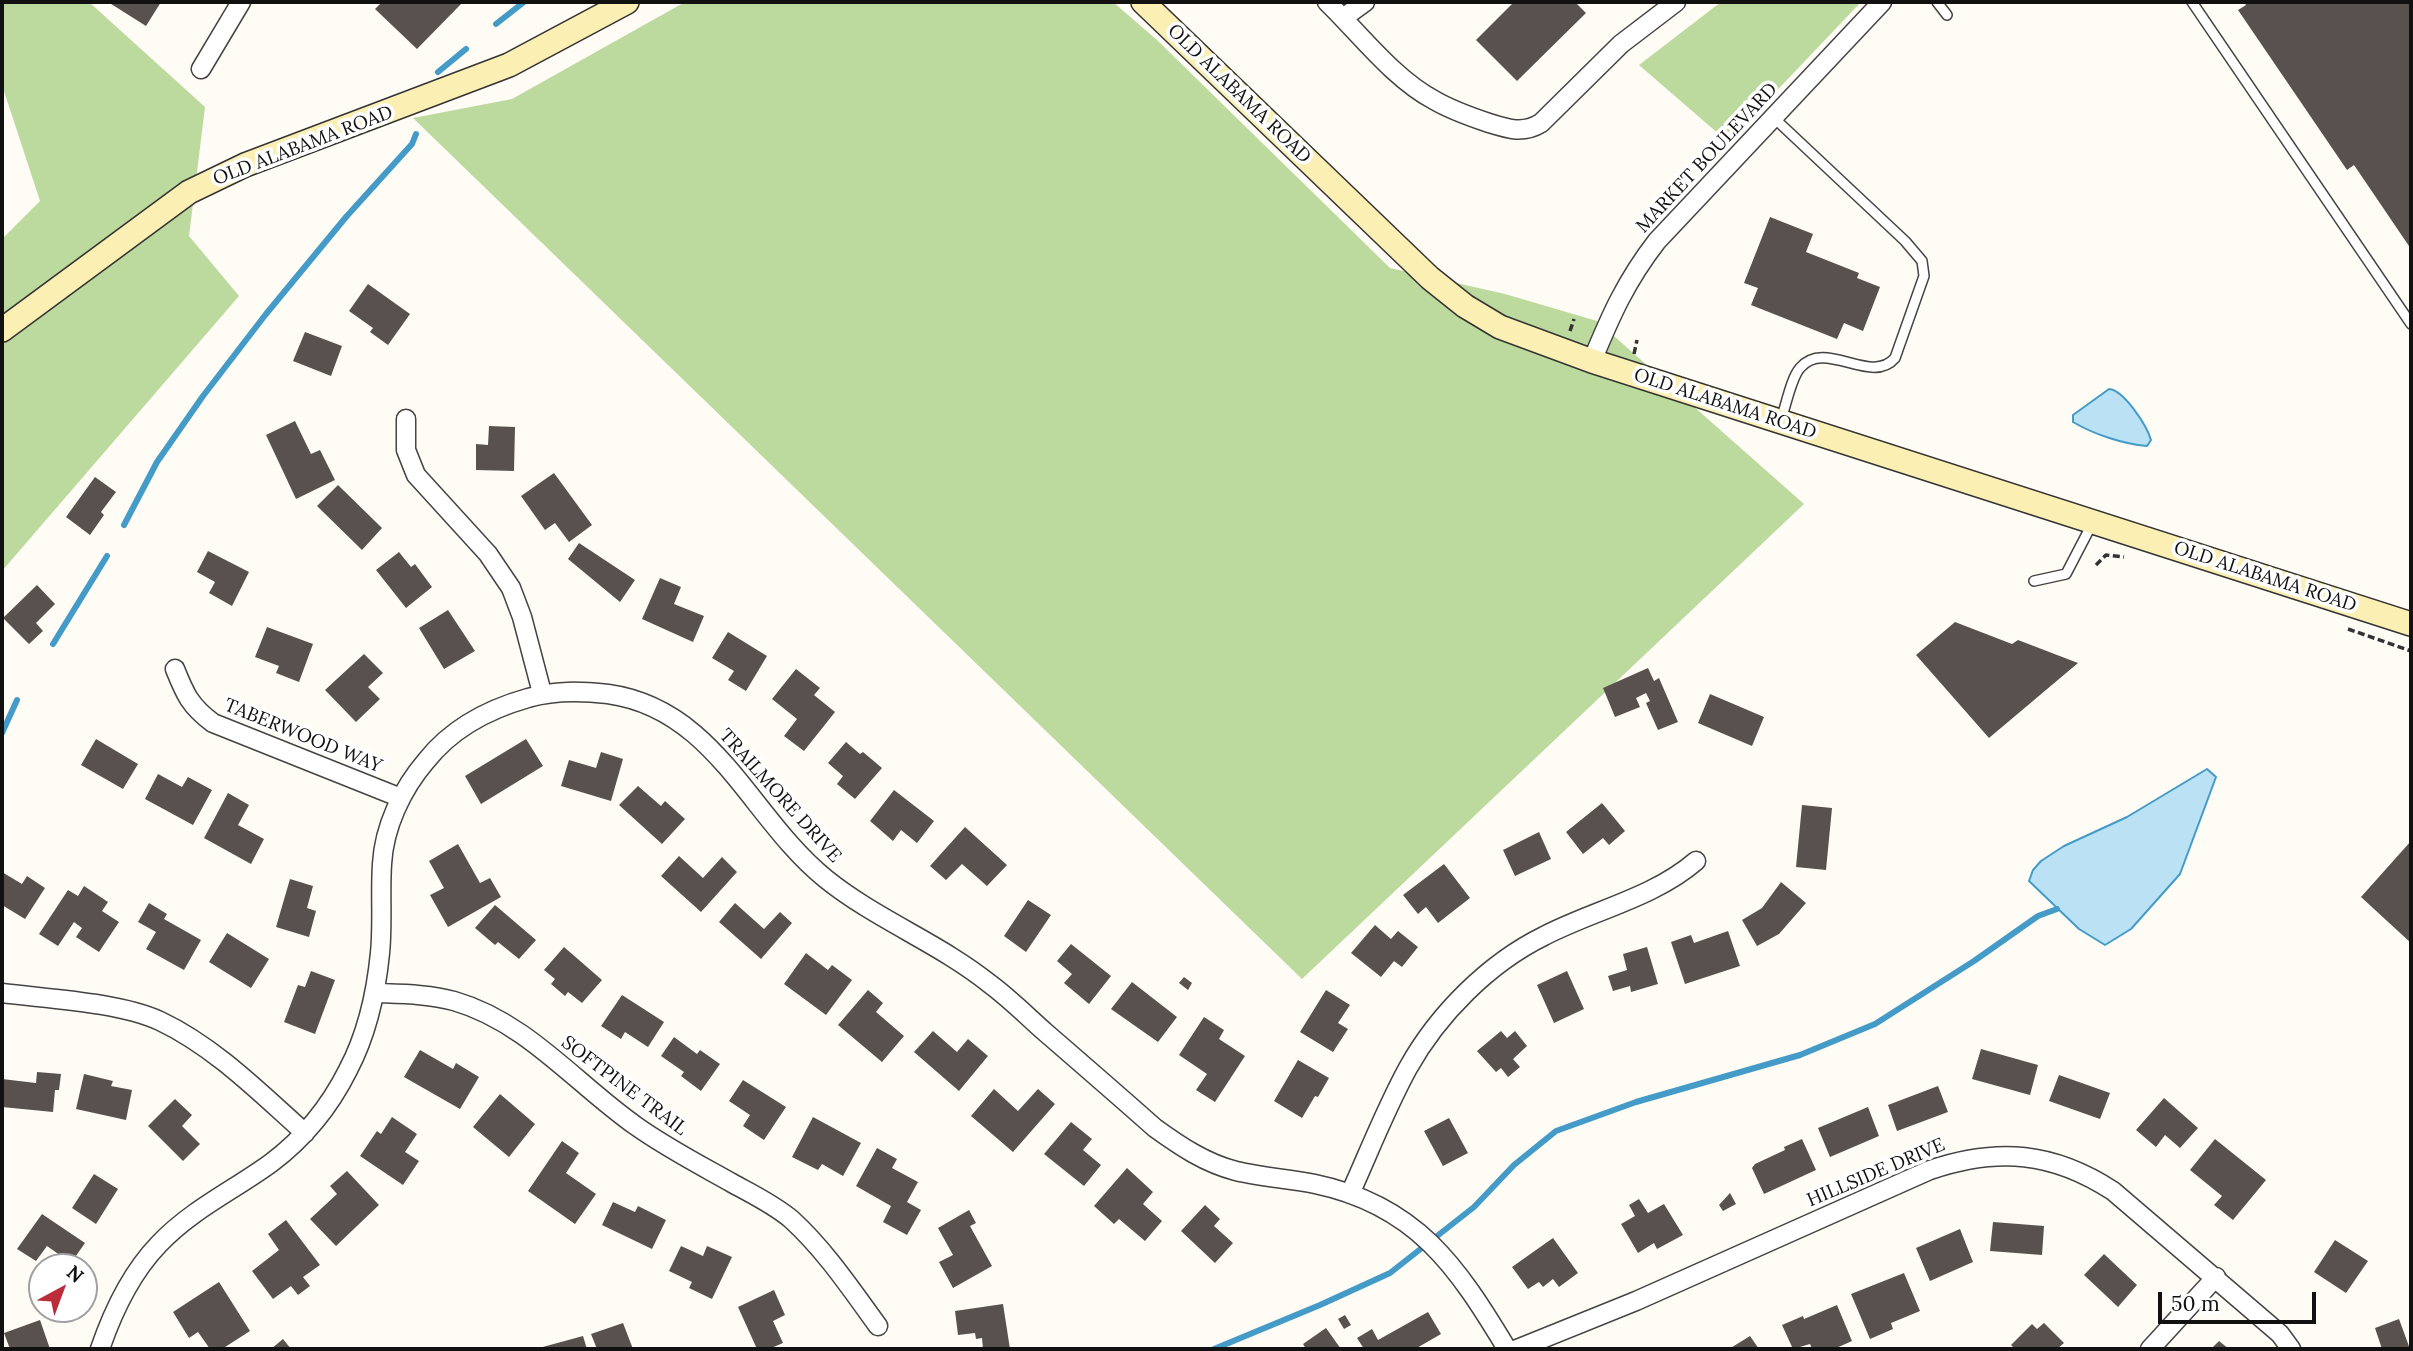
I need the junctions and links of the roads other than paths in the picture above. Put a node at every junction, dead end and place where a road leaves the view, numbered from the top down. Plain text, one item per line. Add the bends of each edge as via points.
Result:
1 (241, 2) edge
2 (627, 2) edge
3 (1143, 2) edge
4 (1327, 2) edge
5 (1365, 2) edge
6 (1676, 2) edge
7 (1882, 2) edge
8 (1937, 2) edge
9 (2192, 2) edge
10 (1947, 15) dead end
11 (1343, 18) junction
12 (201, 69) dead end
13 (1773, 117) junction
14 (2411, 323) edge
15 (2, 330) edge
16 (1592, 361) junction
17 (406, 419) dead end
18 (1780, 422) junction
19 (2093, 522) junction
20 (2034, 581) dead end
21 (2411, 624) edge
22 (175, 669) dead end
23 (542, 693) junction
24 (401, 798) junction
25 (1696, 861) dead end
26 (2, 993) edge
27 (375, 993) junction
28 (305, 1133) junction
29 (1350, 1194) junction
30 (2216, 1278) junction
31 (878, 1326) dead end
32 (102, 1349) edge
33 (1507, 1349) edge
34 (1517, 1349) edge
35 (2150, 1349) edge
36 (2291, 1349) edge

1 - 12 street
2 - 15 street, OLD ALABAMA ROAD via 509,65 198,187
3 - 16 street, OLD ALABAMA ROAD via 1430,278 1465,306 1500,327
4 - 11 street
5 - 11 street
6 - 11 street via 1621,44 1529,130 1511,130 1433,100 1402,78
7 - 13 street, MARKET BOULEVARD
8 - 10 lane
9 - 14 lane
13 - 16 street, MARKET BOULEVARD via 1635,269
13 - 18 lane via 1905,241 1922,261 1924,276 1889,365 1877,368 1823,358 1810,360 1798,370
16 - 18 street, OLD ALABAMA ROAD
17 - 23 street via 406,450 416,475 488,554 511,589
18 - 19 street, OLD ALABAMA ROAD
19 - 20 lane via 2066,574
19 - 21 street, OLD ALABAMA ROAD
22 - 24 street, TABERWOOD WAY via 187,699 213,723
23 - 24 street, TRAILMORE DRIVE via 499,706 458,729 426,760
23 - 29 street, TRAILMORE DRIVE via 581,691 618,696 656,709 688,727 718,754 789,843 823,877 990,984 1183,1148 1235,1171
24 - 27 street, TRAILMORE DRIVE via 382,860
25 - 29 street via 1661,887 1540,937 1504,960 1468,992 1436,1027 1409,1067
26 - 28 street via 114,1008 159,1020 206,1047
27 - 28 street, TRAILMORE DRIVE via 349,1069
27 - 31 street, SOFTPINE TRAIL via 452,1000 512,1026 636,1126 790,1219 822,1251
28 - 32 street, TRAILMORE DRIVE via 273,1162 193,1215 158,1245 124,1292
29 - 33 street, TRAILMORE DRIVE via 1394,1213 1436,1247 1475,1296
30 - 34 street, HILLSIDE DRIVE via 2091,1177 2039,1159 1984,1156 1930,1170
30 - 35 street
30 - 36 street, HILLSIDE DRIVE

